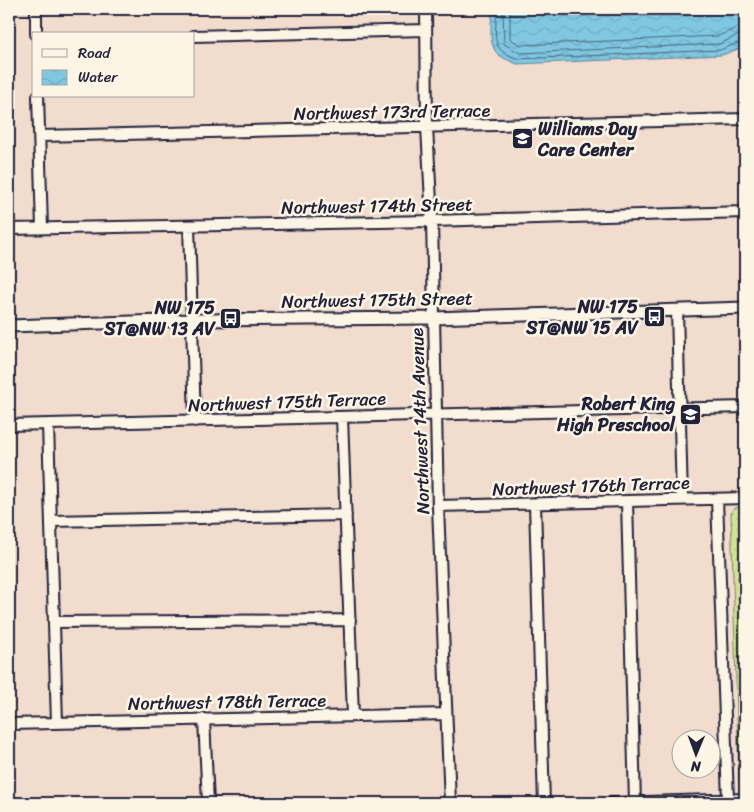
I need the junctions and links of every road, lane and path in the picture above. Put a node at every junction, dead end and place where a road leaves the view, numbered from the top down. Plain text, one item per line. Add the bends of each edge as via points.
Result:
1 (36, 9) edge
2 (426, 9) edge
3 (425, 30) junction
4 (36, 32) edge
5 (195, 36) edge
6 (38, 98) edge
7 (745, 119) edge
8 (427, 127) junction
9 (40, 136) junction
10 (745, 212) edge
11 (432, 221) junction
12 (189, 226) junction
13 (42, 228) junction
14 (9, 229) edge
15 (745, 308) edge
16 (677, 310) junction
17 (433, 318) junction
18 (193, 320) junction
19 (9, 326) edge
20 (745, 407) edge
21 (680, 409) junction
22 (436, 414) junction
23 (342, 417) junction
24 (195, 422) junction
25 (48, 424) junction
26 (9, 425) edge
27 (745, 498) edge
28 (682, 499) junction
29 (717, 499) junction
30 (627, 501) junction
31 (535, 504) junction
32 (438, 506) junction
33 (346, 516) junction
34 (51, 521) junction
35 (350, 620) junction
36 (54, 622) junction
37 (446, 714) junction
38 (353, 716) junction
39 (204, 719) junction
40 (57, 723) junction
41 (9, 724) edge
42 (745, 799) edge
43 (728, 800) junction
44 (635, 802) edge
45 (692, 802) edge
46 (208, 803) edge
47 (450, 803) edge
48 (544, 803) edge
49 (612, 803) edge

1 - 4 street
2 - 3 street, Northwest 14th Avenue
3 - 5 street
3 - 8 street, Northwest 14th Avenue
6 - 9 street
7 - 8 street, Northwest 173rd Terrace
8 - 9 street, Northwest 173rd Terrace
8 - 11 street, Northwest 14th Avenue
9 - 13 street
10 - 11 street, Northwest 174th Street
11 - 12 street, Northwest 174th Street
11 - 17 street, Northwest 14th Avenue
12 - 13 street, Northwest 174th Street
12 - 18 street
13 - 14 street, Northwest 174th Street
15 - 16 street, Northwest 175th Street
16 - 17 street, Northwest 175th Street
16 - 21 street
17 - 18 street, Northwest 175th Street
17 - 22 street, Northwest 14th Avenue
18 - 19 street, Northwest 175th Street
18 - 24 street
20 - 21 street, Northwest 175th Terrace
21 - 22 street, Northwest 175th Terrace
21 - 28 street
22 - 23 street, Northwest 175th Terrace
22 - 32 street, Northwest 14th Avenue
23 - 24 street, Northwest 175th Terrace
23 - 33 street
24 - 25 street, Northwest 175th Terrace
25 - 26 street, Northwest 175th Terrace
25 - 34 street
27 - 29 street, Northwest 176th Terrace
28 - 29 street, Northwest 176th Terrace
28 - 30 street, Northwest 176th Terrace
29 - 43 street
30 - 31 street, Northwest 176th Terrace
30 - 44 street
31 - 32 street, Northwest 176th Terrace
31 - 48 street
32 - 37 street, Northwest 14th Avenue
33 - 34 street
33 - 35 street
34 - 36 street
35 - 36 street
35 - 38 street
36 - 40 street
37 - 38 street, Northwest 178th Terrace
37 - 47 street, Northwest 14th Avenue
38 - 39 street, Northwest 178th Terrace
39 - 40 street, Northwest 178th Terrace
39 - 46 street
40 - 41 street, Northwest 178th Terrace
42 - 43 street
43 - 45 street
44 - 45 street
44 - 49 street

